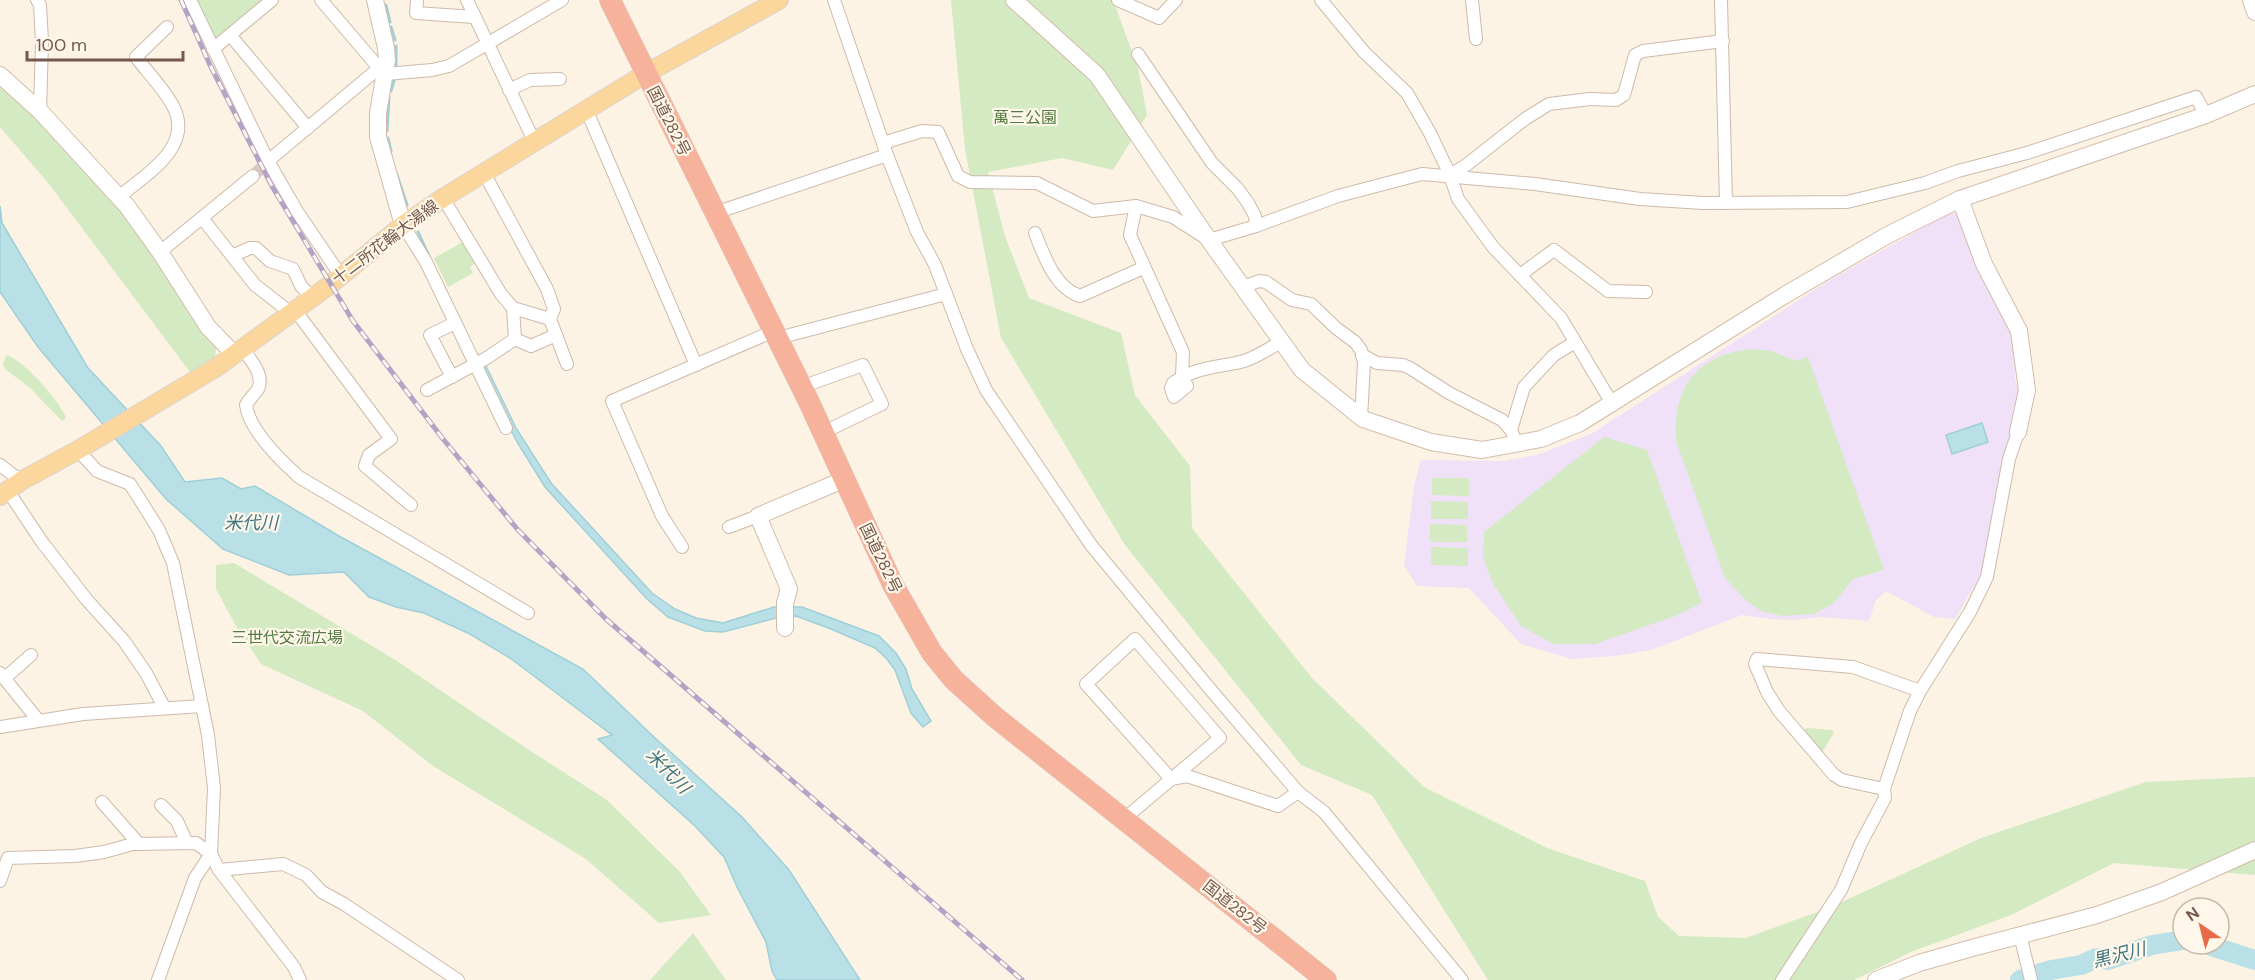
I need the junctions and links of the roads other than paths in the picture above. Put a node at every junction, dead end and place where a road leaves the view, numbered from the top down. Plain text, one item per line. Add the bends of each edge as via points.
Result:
1 (37, 0) edge
2 (190, 0) edge
3 (272, 0) edge
4 (321, 0) edge
5 (375, 0) edge
6 (417, 0) edge
7 (467, 0) edge
8 (562, 0) edge
9 (610, 0) edge
10 (779, 0) edge
11 (834, 0) edge
12 (1014, 0) edge
13 (1118, 0) edge
14 (1176, 0) edge
15 (1321, 0) edge
16 (1472, 0) edge
17 (1721, 0) edge
18 (2251, 0) edge
19 (2255, 12) edge
20 (474, 17) junction
21 (167, 27) dead end
22 (230, 34) junction
23 (1476, 39) dead end
24 (1723, 41) junction
25 (485, 43) junction
26 (213, 49) junction
27 (1138, 54) dead end
28 (382, 71) junction
29 (645, 74) junction
30 (0, 75) edge
31 (560, 79) dead end
32 (509, 90) junction
33 (2255, 94) edge
34 (586, 109) junction
35 (40, 111) junction
36 (2206, 115) junction
37 (308, 128) junction
38 (534, 141) junction
39 (882, 143) junction
40 (887, 155) junction
41 (268, 161) junction
42 (484, 173) junction
43 (1450, 175) junction
44 (253, 176) tunnel mouth
45 (119, 197) junction
46 (443, 198) junction
47 (1960, 199) junction
48 (1726, 203) junction
49 (1136, 206) junction
50 (715, 213) junction
51 (202, 218) junction
52 (403, 225) junction
53 (1256, 226) junction
54 (1035, 234) dead end
55 (1209, 240) junction
56 (160, 252) junction
57 (232, 256) junction
58 (1143, 268) junction
59 (1520, 275) junction
60 (341, 276) junction
61 (1243, 287) junction
62 (1646, 292) dead end
63 (946, 294) junction
64 (312, 298) junction
65 (513, 308) junction
66 (293, 311) junction
67 (550, 319) junction
68 (456, 323) junction
69 (556, 335) junction
70 (776, 335) junction
71 (515, 339) junction
72 (1282, 341) junction
73 (1575, 342) junction
74 (238, 351) junction
75 (1362, 355) junction
76 (480, 362) junction
77 (567, 364) dead end
78 (696, 365) junction
79 (452, 377) junction
80 (801, 387) junction
81 (427, 390) dead end
82 (1613, 405) junction
83 (1361, 418) junction
84 (506, 428) dead end
85 (2018, 432) joint
86 (822, 433) junction
87 (1514, 437) junction
88 (78, 450) junction
89 (0, 465) edge
90 (843, 480) junction
91 (10, 489) edge
92 (411, 505) dead end
93 (758, 516) junction
94 (729, 527) dead end
95 (682, 547) dead end
96 (528, 613) dead end
97 (785, 625) dead end
98 (31, 656) dead end
99 (2, 675) edge
100 (1920, 691) junction
101 (202, 706) junction
102 (164, 707) junction
103 (38, 720) junction
104 (0, 727) edge
105 (1171, 779) junction
106 (1884, 789) junction
107 (1298, 792) junction
108 (102, 802) dead end
109 (161, 806) dead end
110 (1124, 819) junction
111 (187, 843) junction
112 (139, 844) junction
113 (2255, 850) edge
114 (211, 854) junction
115 (219, 870) junction
116 (0, 881) edge
117 (2020, 934) junction
118 (158, 980) edge
119 (300, 980) edge
120 (458, 980) edge
121 (1326, 980) edge
122 (1462, 980) edge
123 (1782, 980) edge
124 (1876, 980) edge
125 (2031, 980) edge

1 - 35 street via 42,41
2 - 26 street
3 - 22 street
4 - 28 street
5 - 28 street via 386,48
6 - 20 street via 416,13
7 - 20 street
8 - 25 street
9 - 29 highway, 国道282号
10 - 29 main road, 十二所花輪大湯線
11 - 39 street
12 - 55 street via 1097,75
13 - 14 street via 1159,18
15 - 43 street via 1364,52 1407,93
16 - 23 street
17 - 24 street
18 - 19 street
20 - 25 street
21 - 45 street via 136,57 174,107 180,125 177,141 169,154
22 - 26 street
22 - 37 street
24 - 43 street via 1643,51 1635,55 1623,95 1616,100 1549,104
24 - 48 street
25 - 28 street via 449,66
25 - 32 street
26 - 41 street
27 - 53 street via 1212,163 1248,203
28 - 37 street
28 - 52 street via 378,137
29 - 34 main road, 十二所花輪大湯線
29 - 50 highway, 国道282号
30 - 35 street
31 - 32 street via 530,80
32 - 38 street
33 - 36 street
34 - 38 main road, 十二所花輪大湯線
34 - 78 street
35 - 45 street
36 - 47 street
36 - 48 street via 2196,97 2027,153 1847,202
37 - 41 street
38 - 42 main road, 十二所花輪大湯線
39 - 40 street
39 - 49 street via 922,131 938,132 958,176 970,182 1037,183 1093,211
40 - 50 street
40 - 63 street
41 - 60 street
42 - 46 main road, 十二所花輪大湯線
42 - 67 street via 547,289 554,309
43 - 48 street via 1640,199
43 - 53 street via 1422,174 1376,185
43 - 59 street via 1458,199 1493,247
44 - 51 street
45 - 56 street
46 - 52 main road, 十二所花輪大湯線
46 - 65 street
47 - 82 street via 1886,236 1785,295
47 - 85 street via 1984,264 2019,331 2027,390
49 - 55 street via 1173,217
49 - 58 street via 1130,235
50 - 70 highway, 国道282号
51 - 56 street
51 - 57 street
52 - 60 main road, 十二所花輪大湯線
52 - 68 street
53 - 55 street
54 - 58 street via 1048,265 1069,292 1080,296
55 - 61 street
56 - 74 street via 208,327
57 - 64 street via 256,248 270,261 293,269
57 - 66 street via 255,285
58 - 72 street via 1183,352 1182,376 1205,367 1246,360
59 - 62 street via 1554,250 1608,291
59 - 73 street via 1561,318
60 - 64 main road, 十二所花輪大湯線
61 - 72 street
61 - 75 street via 1266,282 1292,300 1311,304 1355,342
63 - 70 street
63 - 107 street via 986,390 1091,545
64 - 66 main road, 十二所花輪大湯線
65 - 67 street
65 - 71 street
66 - 74 main road, 十二所花輪大湯線
66 - 92 street via 391,439 369,455 365,466
67 - 69 street
68 - 76 street
68 - 79 street via 430,335
69 - 71 street via 531,346
69 - 77 street
70 - 78 street
70 - 80 highway, 国道282号
71 - 76 street
72 - 83 street via 1302,370
73 - 82 street
73 - 87 street via 1554,355 1524,387
74 - 88 main road, 十二所花輪大湯線
74 - 96 street via 255,366 260,380 246,405 247,415 276,457 299,477
75 - 83 street
75 - 87 street via 1377,363 1410,368 1502,420
76 - 79 street
76 - 84 street
78 - 95 street via 612,401 662,516
79 - 81 street
80 - 86 highway, 国道282号
80 - 86 street via 863,365 882,404
82 - 87 street via 1541,439
83 - 87 street via 1431,442 1482,450
85 - 100 street via 2008,459 1987,577 1970,612
86 - 90 highway, 国道282号
88 - 91 main road, 十二所花輪大湯線
88 - 101 street via 97,471 129,484 159,530 173,563
89 - 91 street
90 - 93 street
90 - 110 highway, 国道282号 via 893,585 932,653 954,680 994,717
91 - 102 street via 55,559 124,641
93 - 94 street
93 - 97 street via 789,589
98 - 99 street
99 - 103 street
100 - 106 street
100 - 106 street via 1853,666 1757,659 1755,664 1779,711 1834,775
101 - 102 street
101 - 114 street via 214,788
102 - 103 street
103 - 104 street
105 - 105 street via 1220,738 1135,639 1086,684
105 - 107 street via 1187,776 1278,806
105 - 110 street
106 - 123 street via 1884,798 1841,890
107 - 122 street via 1324,812
108 - 112 street
109 - 111 street via 177,821
110 - 121 highway, 国道282号
111 - 112 street
111 - 114 street via 196,843
112 - 116 street via 75,856 8,858
113 - 117 street via 2162,892 2097,915
114 - 115 street
114 - 118 street via 195,878
115 - 119 street via 282,950
115 - 120 street via 283,864 306,875 322,892
117 - 124 street via 1919,963
117 - 125 street

